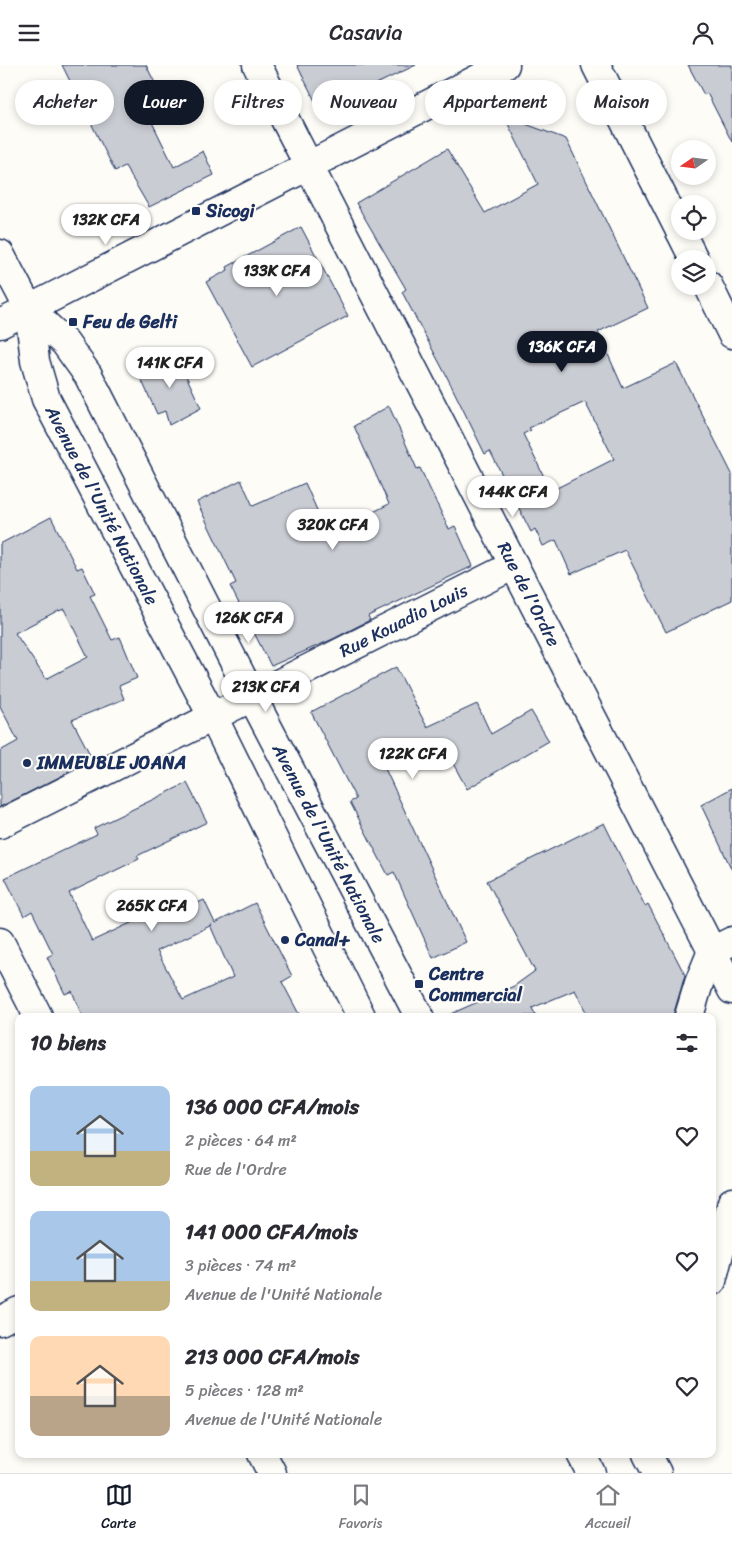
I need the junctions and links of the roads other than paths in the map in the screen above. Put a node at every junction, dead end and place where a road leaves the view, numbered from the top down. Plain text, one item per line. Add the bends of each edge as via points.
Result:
1 (257, 65) edge
2 (505, 65) edge
3 (596, 65) edge
4 (308, 165) junction
5 (671, 213) edge
6 (0, 254) edge
7 (713, 295) edge
8 (29, 309) junction
9 (0, 324) edge
10 (732, 334) edge
11 (514, 565) junction
12 (252, 697) junction
13 (212, 717) junction
14 (0, 824) edge
15 (0, 942) edge
16 (722, 946) edge
17 (732, 990) edge
18 (36, 1013) edge
19 (360, 1013) edge
20 (417, 1013) edge
21 (690, 1013) edge
22 (732, 1202) edge
23 (716, 1265) edge
24 (15, 1313) edge
25 (0, 1321) edge
26 (264, 1458) edge
27 (583, 1458) edge
28 (649, 1458) edge
29 (272, 1473) edge
30 (591, 1473) edge
31 (657, 1473) edge

1 - 4 street, Rue de l'Ordre
2 - 4 street
3 - 5 street
4 - 8 street
4 - 11 street, Rue de l'Ordre
6 - 8 street, Avenue de l'Unité Nationale
7 - 10 street
8 - 9 street
8 - 12 street, Avenue de l'Unité Nationale via 65,343 88,375
8 - 13 street, Avenue de l'Unité Nationale via 35,361 46,399
11 - 12 street, Rue Kouadio Louis
11 - 16 street, Rue de l'Ordre
12 - 13 street, Rue Kouadio Louis
12 - 20 street, Avenue de l'Unité Nationale
13 - 14 street, Rue Kouadio Louis
13 - 19 street, Avenue de l'Unité Nationale
15 - 18 street
16 - 17 street, Rue de l'Ordre
16 - 21 street via 698,983
22 - 23 street
24 - 25 street
26 - 29 street
27 - 30 street
28 - 31 street

